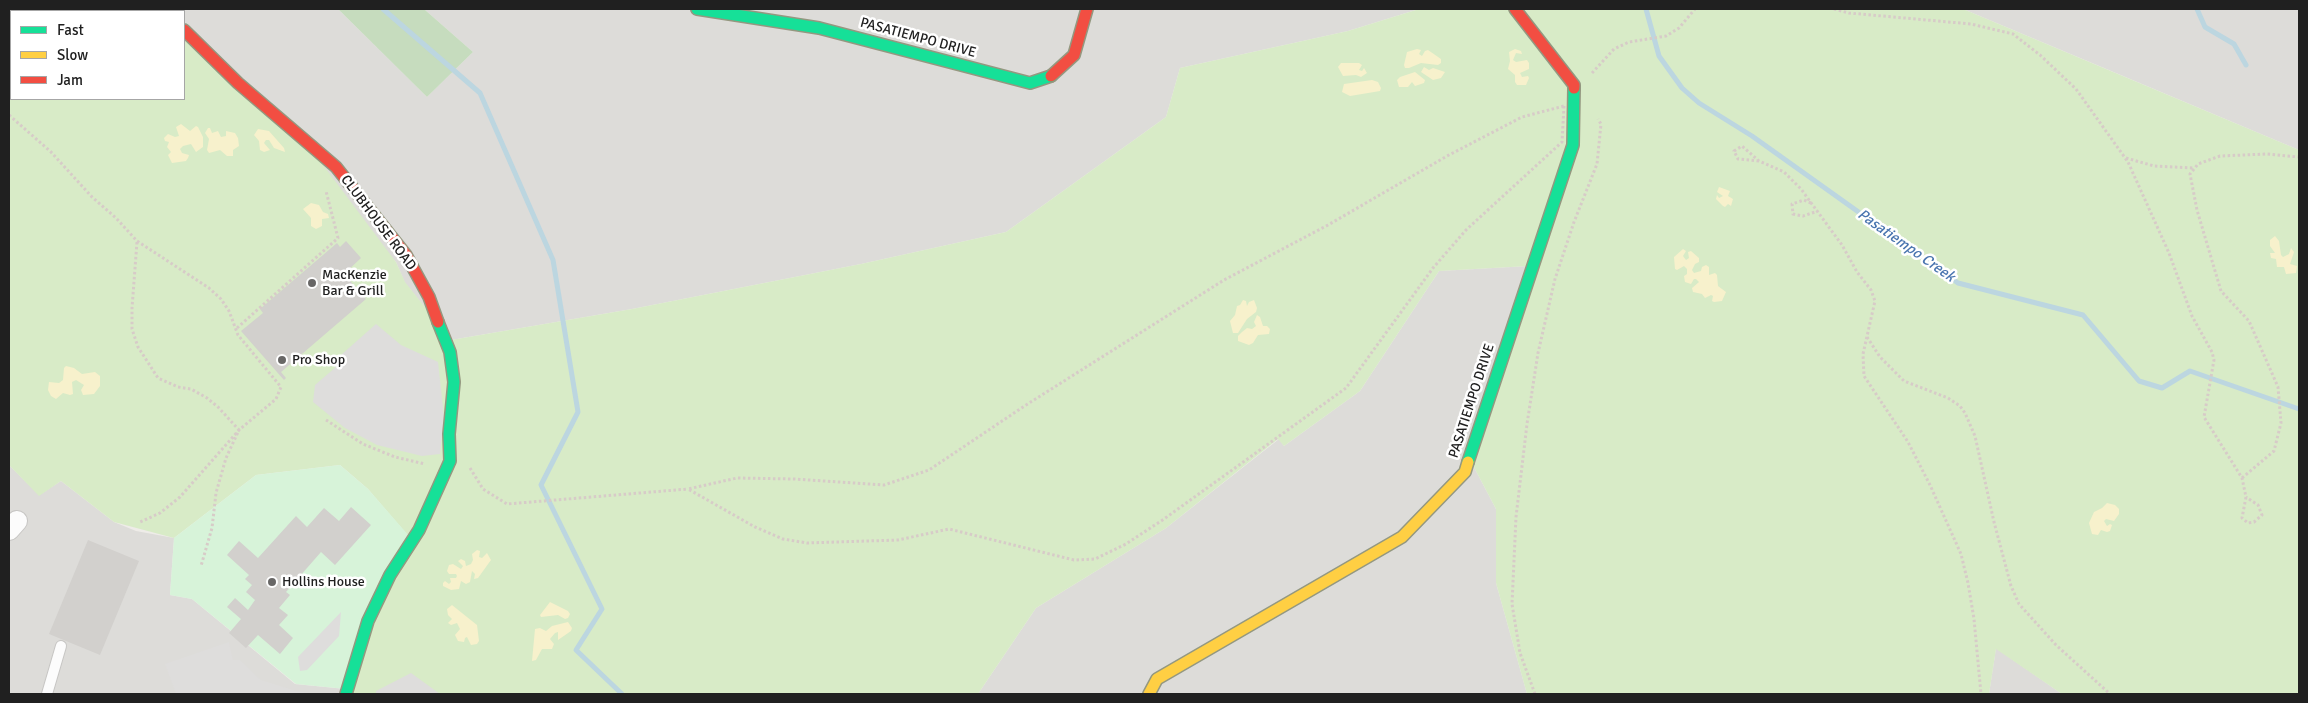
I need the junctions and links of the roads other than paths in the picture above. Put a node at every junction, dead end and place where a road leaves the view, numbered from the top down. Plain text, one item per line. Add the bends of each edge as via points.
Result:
1 (697, 9) edge
2 (1087, 9) edge
3 (1515, 9) edge
4 (185, 31) edge
5 (61, 646) dead end
6 (47, 694) edge
7 (346, 694) edge
8 (1149, 694) edge

1 - 2 street, PASATIEMPO DRIVE via 819,28 1030,83 1051,76 1074,55
3 - 8 street, PASATIEMPO DRIVE via 1574,85 1570,106 1572,145 1465,472 1402,537 1157,679
4 - 7 street, CLUBHOUSE ROAD via 238,83 336,167 406,255 429,297 450,352 454,382 450,461 419,530 390,575 368,621
5 - 6 lane

